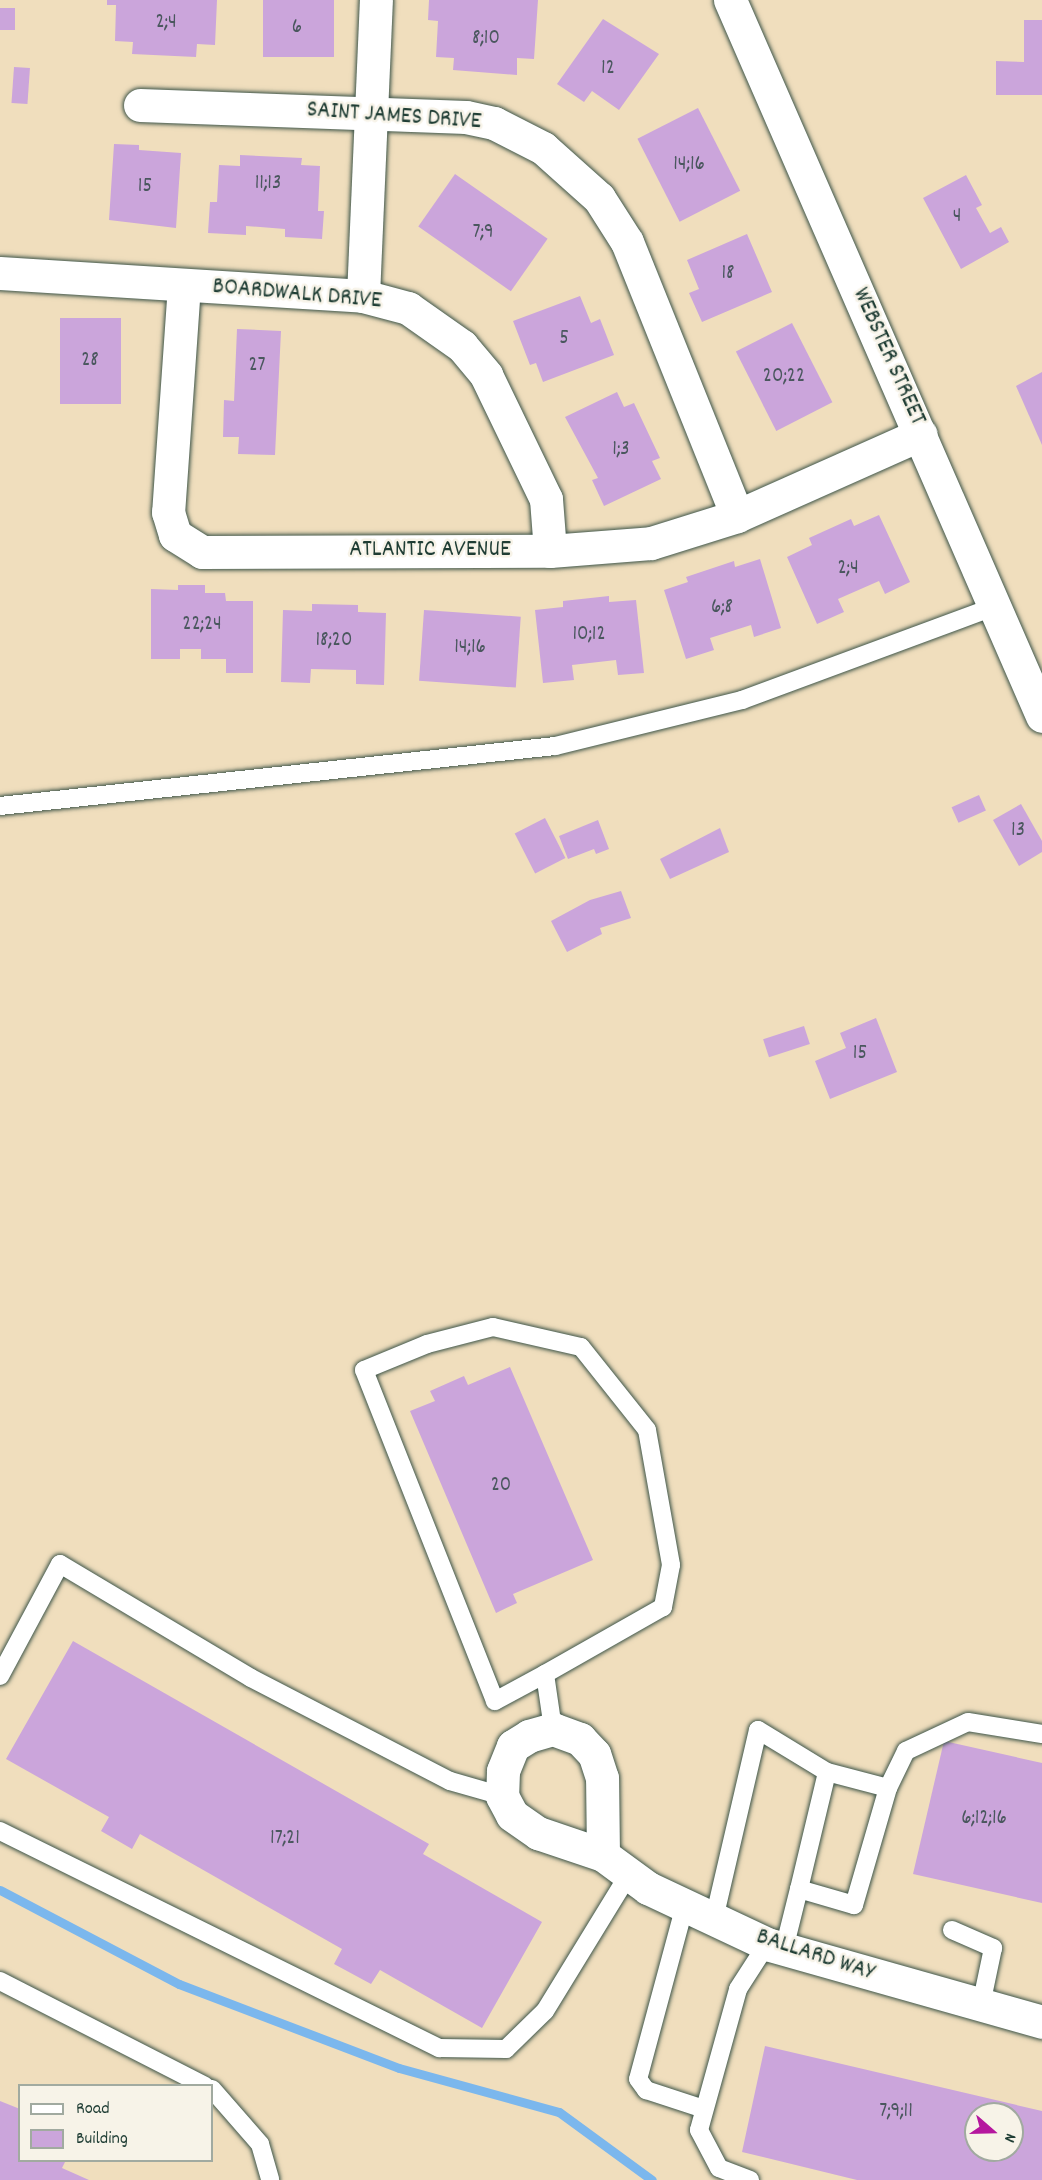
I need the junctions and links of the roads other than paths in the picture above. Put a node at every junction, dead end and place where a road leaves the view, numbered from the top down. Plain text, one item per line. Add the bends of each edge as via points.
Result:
1 (376, 0) edge
2 (730, 0) edge
3 (140, 105) dead end
4 (371, 114) junction
5 (0, 273) edge
6 (184, 285) junction
7 (363, 296) junction
8 (921, 434) junction
9 (737, 516) junction
10 (550, 551) junction
11 (994, 607) junction
12 (1042, 716) edge
13 (0, 806) edge
14 (545, 1674) junction
15 (0, 1676) edge
16 (553, 1729) junction
17 (1042, 1734) edge
18 (827, 1772) junction
19 (888, 1788) junction
20 (502, 1796) junction
21 (0, 1831) edge
22 (603, 1855) junction
23 (629, 1874) junction
24 (799, 1889) junction
25 (685, 1905) junction
26 (714, 1919) junction
27 (952, 1930) dead end
28 (776, 1947) junction
29 (0, 1981) edge
30 (981, 2005) junction
31 (1042, 2022) edge
32 (203, 2084) edge
33 (213, 2090) edge
34 (704, 2109) junction
35 (270, 2180) edge
36 (750, 2180) edge

1 - 4 street
2 - 8 street, WEBSTER STREET
3 - 4 street, SAINT JAMES DRIVE
4 - 7 street
4 - 9 street, SAINT JAMES DRIVE via 466,117 494,123 543,148 599,198 627,242
5 - 6 street, BOARDWALK DRIVE
6 - 7 street, BOARDWALK DRIVE
6 - 10 street, ATLANTIC AVENUE via 168,512 172,530 184,543 211,553
7 - 10 street, BOARDWALK DRIVE via 408,308 438,326 462,346 486,375 546,499
8 - 9 street, ATLANTIC AVENUE
8 - 11 street, WEBSTER STREET
9 - 10 street, ATLANTIC AVENUE via 651,543
11 - 12 street, WEBSTER STREET
11 - 13 lane via 742,700 555,746
14 - 14 lane via 663,1607 670,1565 647,1430 581,1347 493,1327 427,1344 364,1370 495,1701
14 - 16 lane
15 - 20 lane via 60,1564 261,1683 450,1781
16 - 20 street via 513,1746 503,1772
16 - 22 street via 580,1739 594,1754 602,1778
17 - 19 lane via 968,1722 906,1751
18 - 19 lane
18 - 24 lane
18 - 26 lane via 758,1730
19 - 24 lane via 854,1905
20 - 22 street, BALLARD WAY via 512,1815 538,1833
21 - 23 lane via 439,2048 506,2049 545,2011
22 - 23 street, BALLARD WAY
23 - 25 street, BALLARD WAY
24 - 28 lane
25 - 26 street, BALLARD WAY
25 - 34 lane via 638,2079 646,2090
26 - 28 street, BALLARD WAY
27 - 30 lane via 993,1948
28 - 30 street, BALLARD WAY
28 - 34 lane via 738,1989
29 - 32 lane
30 - 31 street, BALLARD WAY
33 - 35 lane via 260,2144
34 - 36 lane via 699,2130 719,2168

